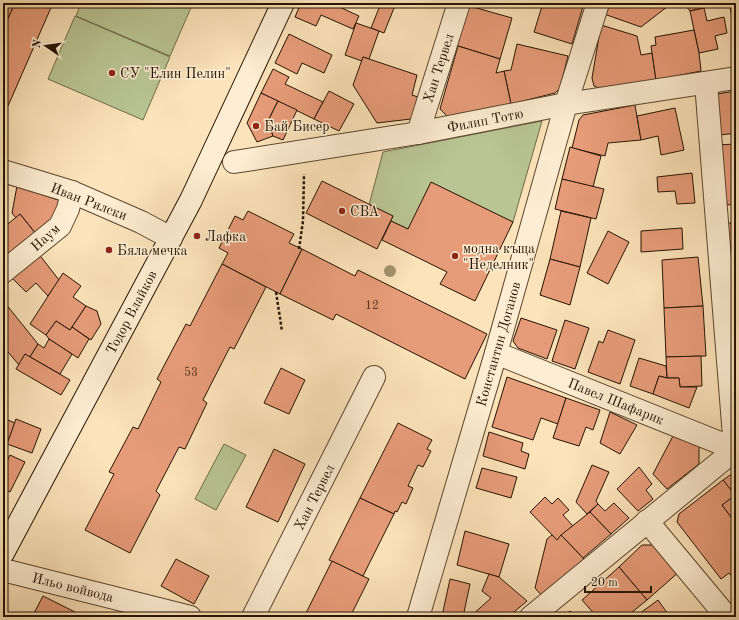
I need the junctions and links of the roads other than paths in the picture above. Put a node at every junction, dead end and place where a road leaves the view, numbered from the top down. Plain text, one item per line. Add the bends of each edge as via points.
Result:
1 (283, 3) edge
2 (459, 3) edge
3 (598, 3) edge
4 (736, 78) edge
5 (706, 83) junction
6 (566, 104) junction
7 (418, 133) junction
8 (234, 162) dead end
9 (3, 171) edge
10 (72, 192) junction
11 (171, 238) junction
12 (3, 272) edge
13 (496, 353) junction
14 (374, 377) dead end
15 (736, 449) edge
16 (647, 521) junction
17 (3, 553) edge
18 (3, 570) edge
19 (190, 617) edge
20 (253, 617) edge
21 (418, 617) edge
22 (531, 617) edge
23 (727, 617) edge

1 - 11 street, Тодор Влайков
2 - 7 street, Хан Тервел
3 - 6 street, Константин Доганов
4 - 5 street, Филип Тотю
5 - 6 street, Филип Тотю
5 - 15 street
6 - 7 street, Филип Тотю
6 - 13 street, Константин Доганов
7 - 8 street, Филип Тотю
9 - 10 street, Иван Рилски
10 - 11 street, Иван Рилски
10 - 12 street, Наум via 60,226
11 - 17 street, Тодор Влайков
13 - 15 street, Павел Шафарик
13 - 21 street, Константин Доганов
14 - 20 street, Хан Тервел
15 - 16 street
16 - 22 street
16 - 23 street
18 - 19 street, Ильо войвода

